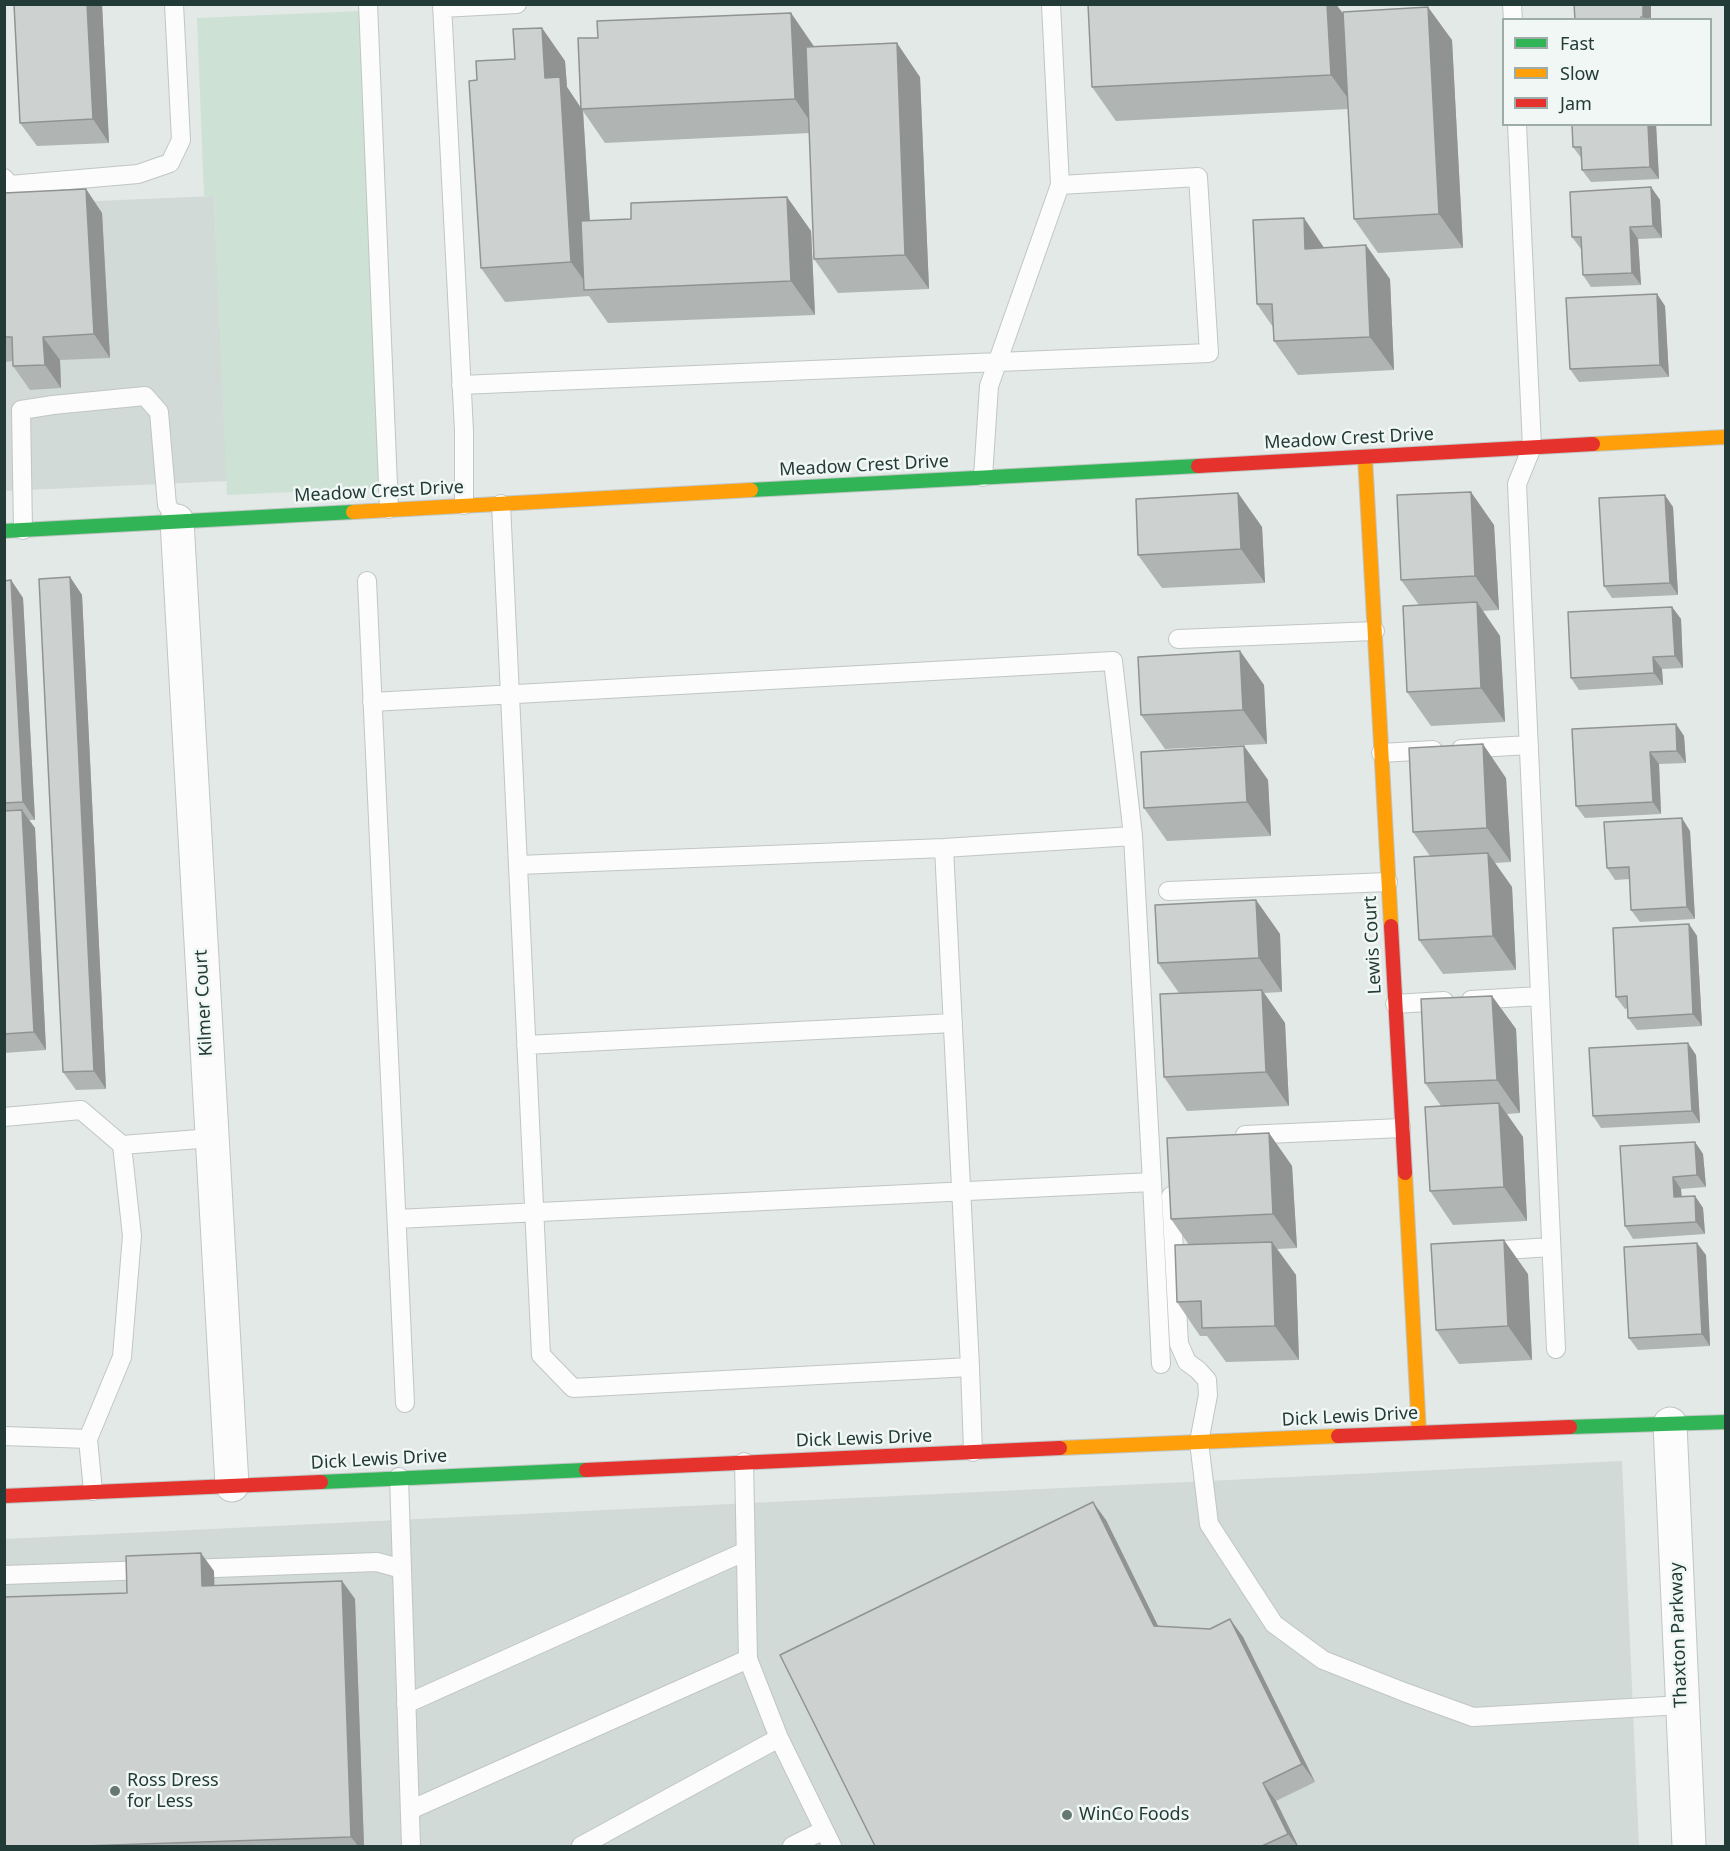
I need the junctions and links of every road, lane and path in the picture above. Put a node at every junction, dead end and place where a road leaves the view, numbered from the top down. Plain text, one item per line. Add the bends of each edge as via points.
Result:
1 (174, 4) edge
2 (368, 4) edge
3 (517, 4) edge
4 (1051, 4) edge
5 (442, 6) edge
6 (1517, 126) edge
7 (4, 178) edge
8 (1060, 185) junction
9 (997, 363) junction
10 (461, 385) junction
11 (1725, 437) edge
12 (1532, 447) junction
13 (1365, 457) junction
14 (982, 477) junction
15 (501, 504) junction
16 (464, 506) junction
17 (389, 509) junction
18 (177, 521) junction
19 (23, 530) junction
20 (4, 531) edge
21 (367, 581) dead end
22 (1375, 631) junction
23 (1178, 639) dead end
24 (510, 693) junction
25 (372, 702) junction
26 (1529, 745) junction
27 (1381, 753) junction
28 (1132, 836) junction
29 (945, 848) junction
30 (518, 865) junction
31 (1388, 882) junction
32 (1168, 891) dead end
33 (1540, 996) junction
34 (1395, 1004) junction
35 (953, 1023) junction
36 (526, 1045) junction
37 (4, 1117) edge
38 (1401, 1128) junction
39 (1229, 1136) edge
40 (212, 1138) junction
41 (122, 1145) junction
42 (1152, 1182) junction
43 (1173, 1182) edge
44 (962, 1191) junction
45 (534, 1213) junction
46 (397, 1219) junction
47 (1551, 1248) junction
48 (1468, 1252) edge
49 (1432, 1253) edge
50 (1408, 1254) junction
51 (1556, 1349) dead end
52 (1161, 1364) dead end
53 (970, 1367) junction
54 (405, 1403) dead end
55 (1725, 1422) edge
56 (1670, 1424) junction
57 (1419, 1432) junction
58 (4, 1436) edge
59 (88, 1439) junction
60 (1199, 1442) junction
61 (973, 1452) junction
62 (744, 1462) junction
63 (399, 1477) junction
64 (232, 1485) junction
65 (93, 1491) junction
66 (4, 1496) edge
67 (744, 1552) junction
68 (402, 1569) junction
69 (4, 1575) edge
70 (748, 1659) junction
71 (406, 1704) junction
72 (1682, 1705) junction
73 (779, 1738) junction
74 (410, 1810) junction
75 (828, 1838) edge
76 (411, 1846) edge
77 (581, 1846) edge
78 (792, 1846) edge
79 (1689, 1846) edge

1 - 7 lane via 181,140 170,163 138,174 10,185
2 - 17 lane
3 - 5 lane
4 - 8 lane
5 - 10 lane
6 - 12 lane
8 - 9 lane
8 - 9 lane via 1198,177 1209,353
9 - 10 lane
9 - 14 lane via 989,386
10 - 16 lane
11 - 12 street, Meadow Crest Drive
12 - 13 street, Meadow Crest Drive
12 - 26 lane via 1517,484
13 - 14 street, Meadow Crest Drive
13 - 22 street, Lewis Court
14 - 15 street, Meadow Crest Drive
15 - 16 street, Meadow Crest Drive
15 - 24 lane
16 - 17 street, Meadow Crest Drive
17 - 18 street, Meadow Crest Drive
18 - 19 street, Meadow Crest Drive
18 - 19 lane via 167,505 159,412 145,396 21,410
18 - 40 street, Kilmer Court
19 - 20 street, Meadow Crest Drive
21 - 25 lane
22 - 23 lane
22 - 27 street, Lewis Court
24 - 25 lane
24 - 28 lane via 1113,661
24 - 30 lane
25 - 46 lane
26 - 27 lane
26 - 33 lane
27 - 31 street, Lewis Court
28 - 29 lane
28 - 42 lane
29 - 30 lane
29 - 35 lane
30 - 36 lane
31 - 32 lane
31 - 34 street, Lewis Court
33 - 34 lane
33 - 47 lane
34 - 38 street, Lewis Court
35 - 36 lane
35 - 44 lane
36 - 45 lane
37 - 41 lane via 81,1110
38 - 39 lane
38 - 50 street, Lewis Court
40 - 41 lane
40 - 64 street, Kilmer Court
41 - 59 lane via 132,1236 122,1357
42 - 44 lane
42 - 52 lane
43 - 60 lane via 1179,1344 1187,1362 1207,1380
44 - 45 lane
44 - 53 lane
45 - 46 lane
45 - 53 lane via 541,1354 573,1388
46 - 54 lane
47 - 48 lane
47 - 51 lane
49 - 50 lane
50 - 57 street, Lewis Court
53 - 61 lane
55 - 56 street, Dick Lewis Drive
56 - 57 street, Dick Lewis Drive
56 - 72 street, Thaxton Parkway
57 - 60 street, Dick Lewis Drive
58 - 59 lane
59 - 65 lane
60 - 61 street, Dick Lewis Drive
60 - 72 lane via 1209,1524 1274,1624 1323,1660 1473,1717
61 - 62 street, Dick Lewis Drive
62 - 63 street, Dick Lewis Drive
62 - 67 lane
63 - 64 street, Dick Lewis Drive
63 - 68 lane
64 - 65 street, Dick Lewis Drive
65 - 66 street, Dick Lewis Drive
67 - 70 lane
67 - 71 lane
68 - 69 lane via 377,1562
68 - 71 lane
70 - 73 lane
70 - 74 lane
71 - 74 lane
72 - 79 street, Thaxton Parkway
73 - 75 lane
73 - 77 lane
74 - 76 lane
75 - 78 lane

